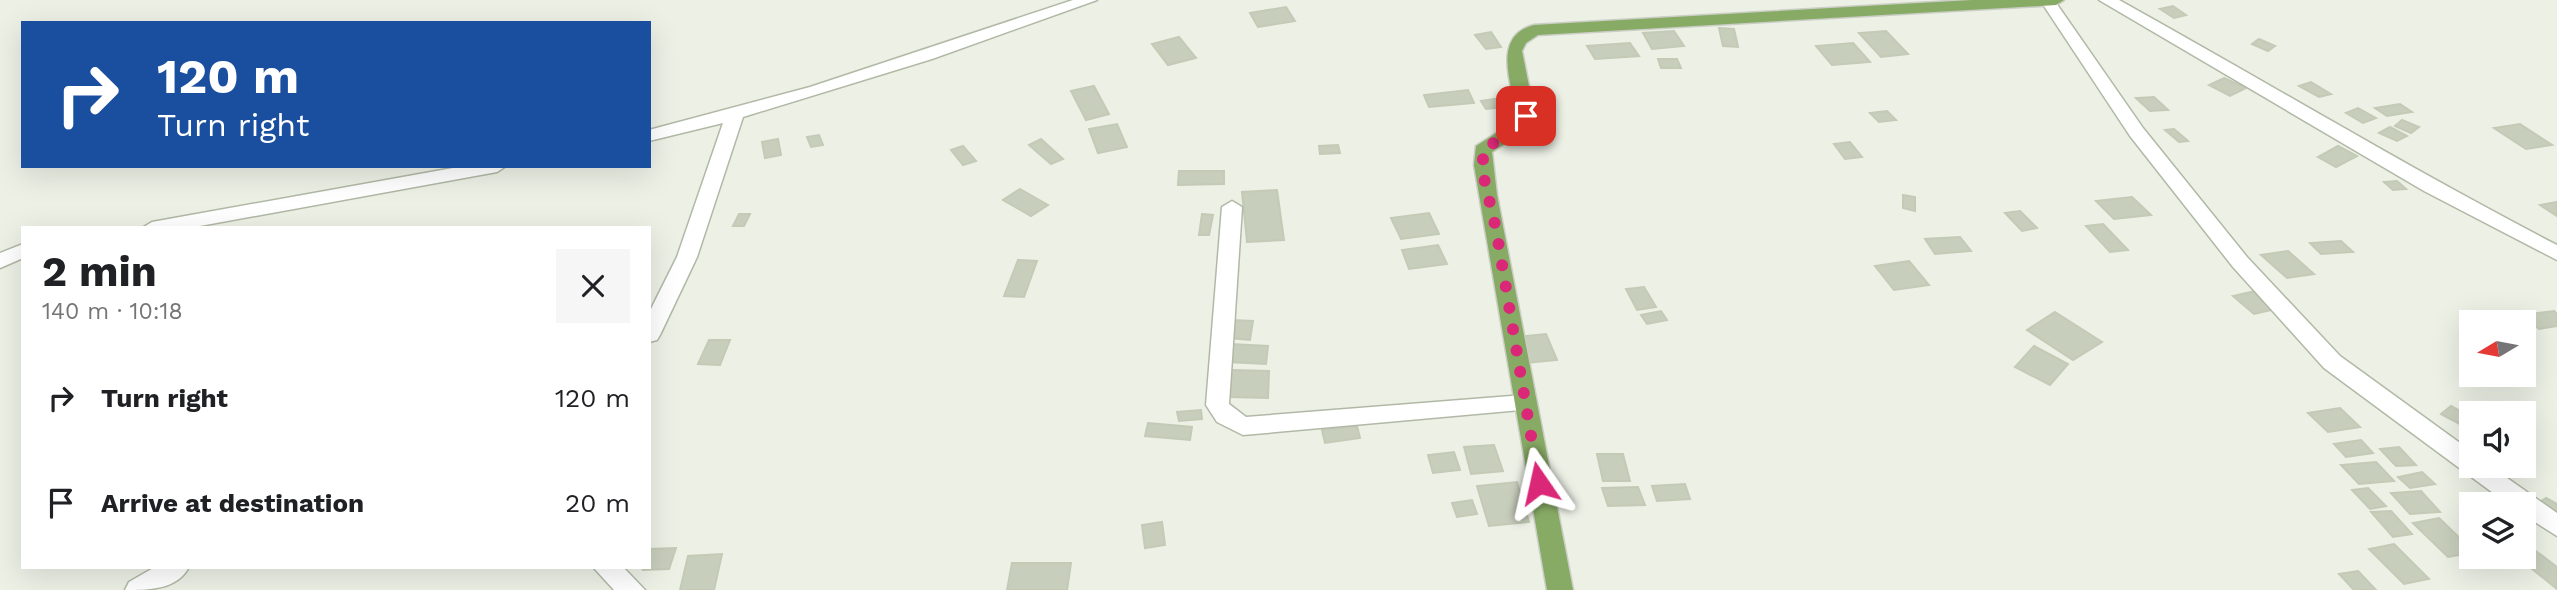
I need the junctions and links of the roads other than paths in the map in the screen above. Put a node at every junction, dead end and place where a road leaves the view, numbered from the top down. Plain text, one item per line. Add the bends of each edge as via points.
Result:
1 (1089, 0) edge
2 (2107, 0) edge
3 (2051, 1) edge
4 (734, 116) junction
5 (651, 136) edge
6 (486, 168) edge
7 (1232, 207) dead end
8 (163, 226) edge
9 (21, 251) edge
10 (2557, 253) edge
11 (0, 261) edge
12 (651, 331) edge
13 (1524, 403) junction
14 (2459, 455) edge
15 (2490, 478) edge
16 (2557, 526) edge
17 (173, 569) edge
18 (608, 569) edge
19 (138, 590) edge
20 (632, 590) edge
21 (1560, 590) edge

1 - 4 street
2 - 10 street via 2431,187
3 - 13 main road via 1534,30 1519,40 1514,51 1526,116 1518,127 1483,150 1483,174
3 - 14 street via 2136,132 2240,262 2332,362
4 - 5 street
4 - 12 street via 687,257
6 - 8 street
7 - 13 street via 1217,405 1225,416 1243,426
9 - 11 street
13 - 21 main road
15 - 16 street
17 - 19 street
18 - 20 street

